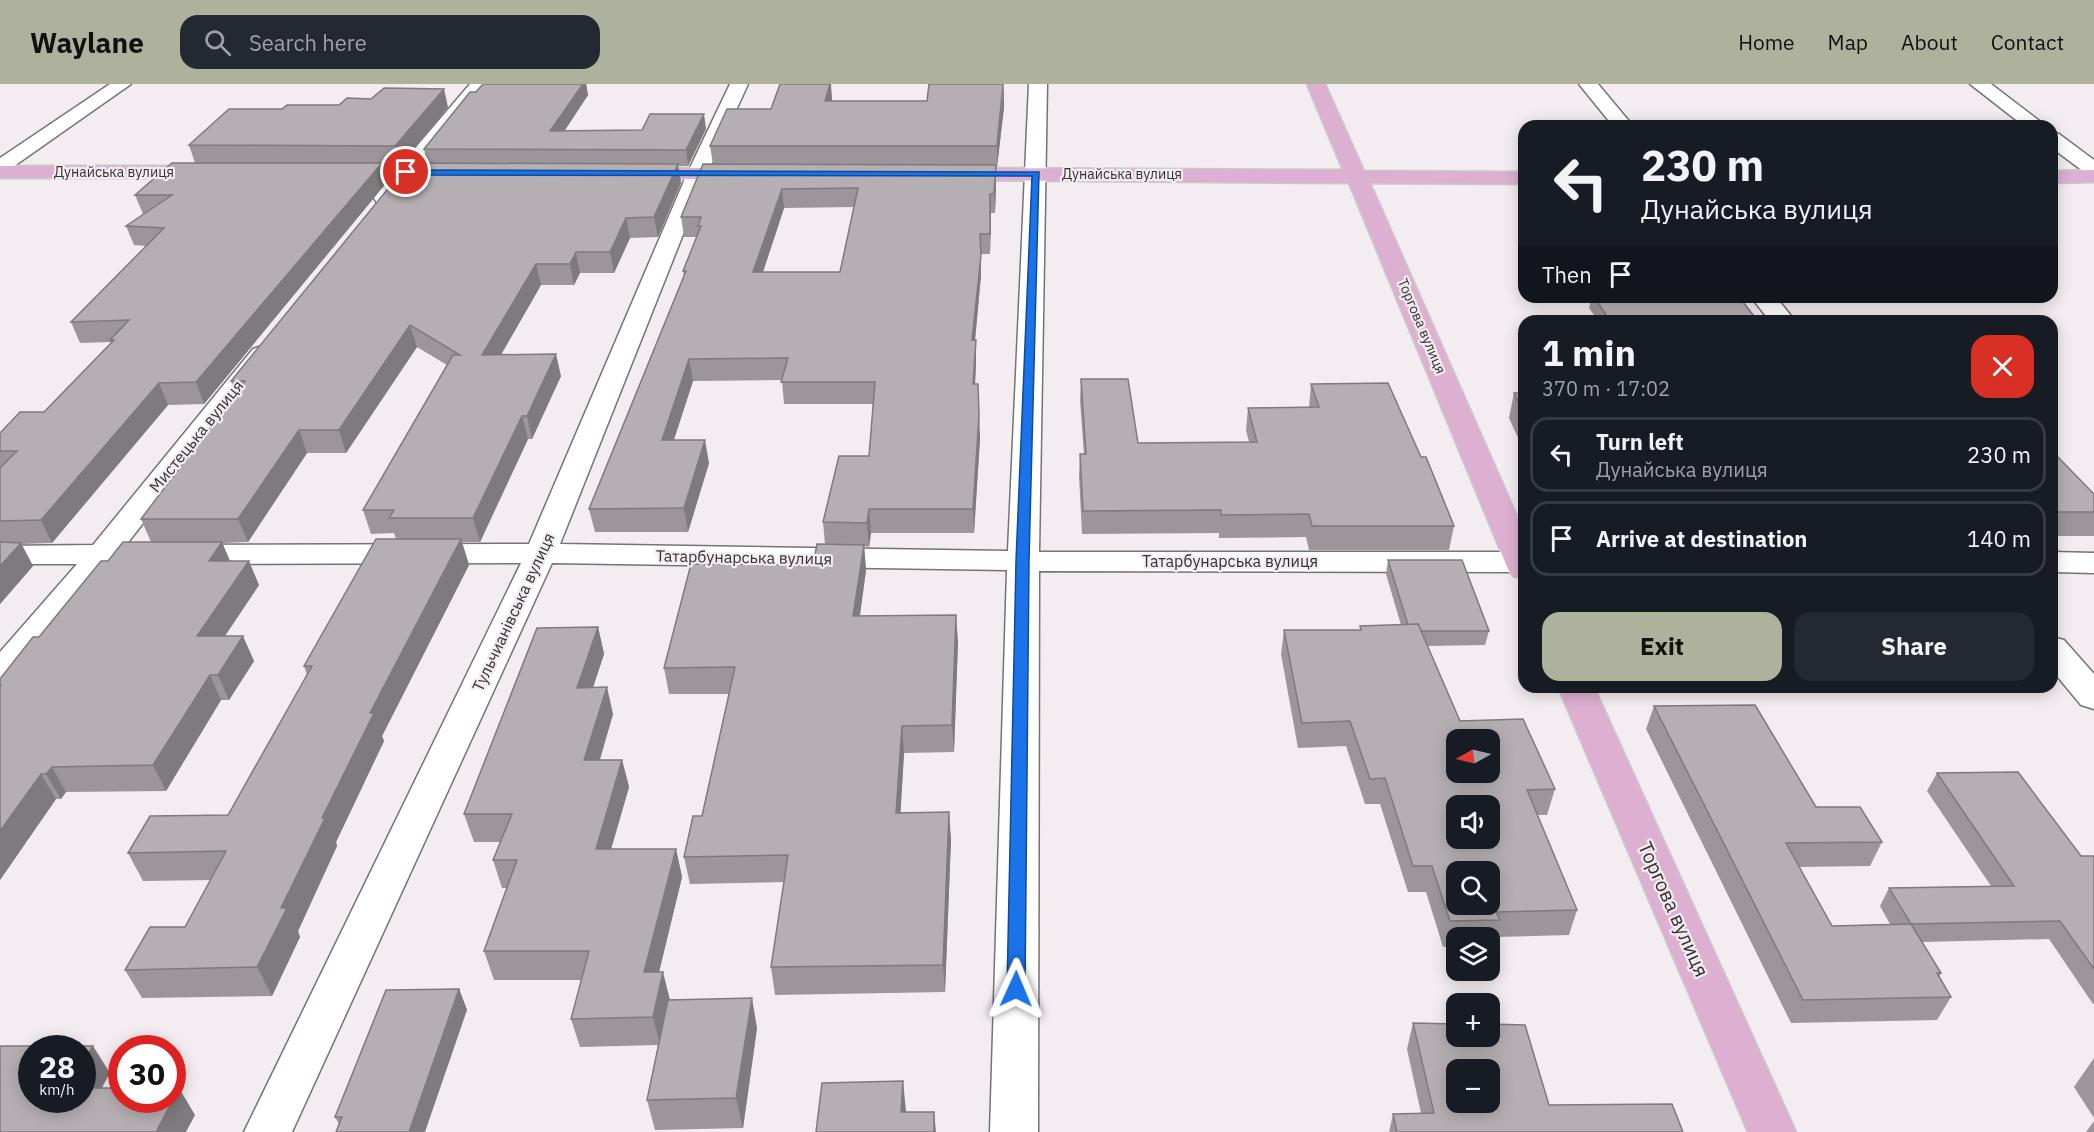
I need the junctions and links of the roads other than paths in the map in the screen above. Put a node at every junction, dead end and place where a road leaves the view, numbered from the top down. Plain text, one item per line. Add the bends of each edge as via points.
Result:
1 (122, 84) edge
2 (480, 84) edge
3 (738, 84) edge
4 (1038, 84) edge
5 (1316, 84) edge
6 (1588, 84) edge
7 (1979, 84) edge
8 (1618, 120) edge
9 (2028, 120) edge
10 (2058, 143) edge
11 (0, 167) edge
12 (2094, 170) edge
13 (0, 172) edge
14 (227, 172) edge
15 (323, 172) edge
16 (406, 172) junction
17 (465, 172) edge
18 (616, 174) edge
19 (697, 174) junction
20 (767, 174) edge
21 (931, 174) edge
22 (1036, 174) junction
23 (1357, 175) junction
24 (2094, 176) edge
25 (2058, 177) edge
26 (1518, 178) edge
27 (369, 219) edge
28 (1768, 303) edge
29 (1777, 315) edge
30 (280, 331) edge
31 (1518, 552) edge
32 (541, 553) junction
33 (0, 555) edge
34 (101, 556) junction
35 (1023, 561) junction
36 (2058, 562) edge
37 (2094, 562) edge
38 (1518, 564) edge
39 (2058, 655) edge
40 (0, 674) edge
41 (1579, 693) edge
42 (2094, 697) edge
43 (268, 1132) edge
44 (1014, 1132) edge
45 (1772, 1132) edge

1 - 11 street
2 - 16 street
3 - 19 street, Тульчианівська вулиця
4 - 22 street
5 - 23 main road, Торгова вулиця
6 - 8 street
7 - 9 street
10 - 12 street
13 - 14 main road, Дунайська вулиця
15 - 16 main road
16 - 17 main road
16 - 27 street
18 - 19 main road
19 - 20 main road
19 - 32 street, Тульчианівська вулиця
21 - 22 main road, Дунайська вулиця
22 - 23 main road, Дунайська вулиця
22 - 35 street
23 - 26 main road, Дунайська вулиця
23 - 31 main road, Торгова вулиця
24 - 25 main road
28 - 29 street
30 - 34 street, Мистецька вулиця
32 - 34 street, Татарбунарська вулиця
32 - 35 street, Татарбунарська вулиця
32 - 43 street, Тульчианівська вулиця
33 - 34 street, Татарбунарська вулиця
34 - 40 street, Мистецька вулиця
35 - 38 street, Татарбунарська вулиця
35 - 44 street
36 - 37 street
39 - 42 street
41 - 45 main road, Торгова вулиця

